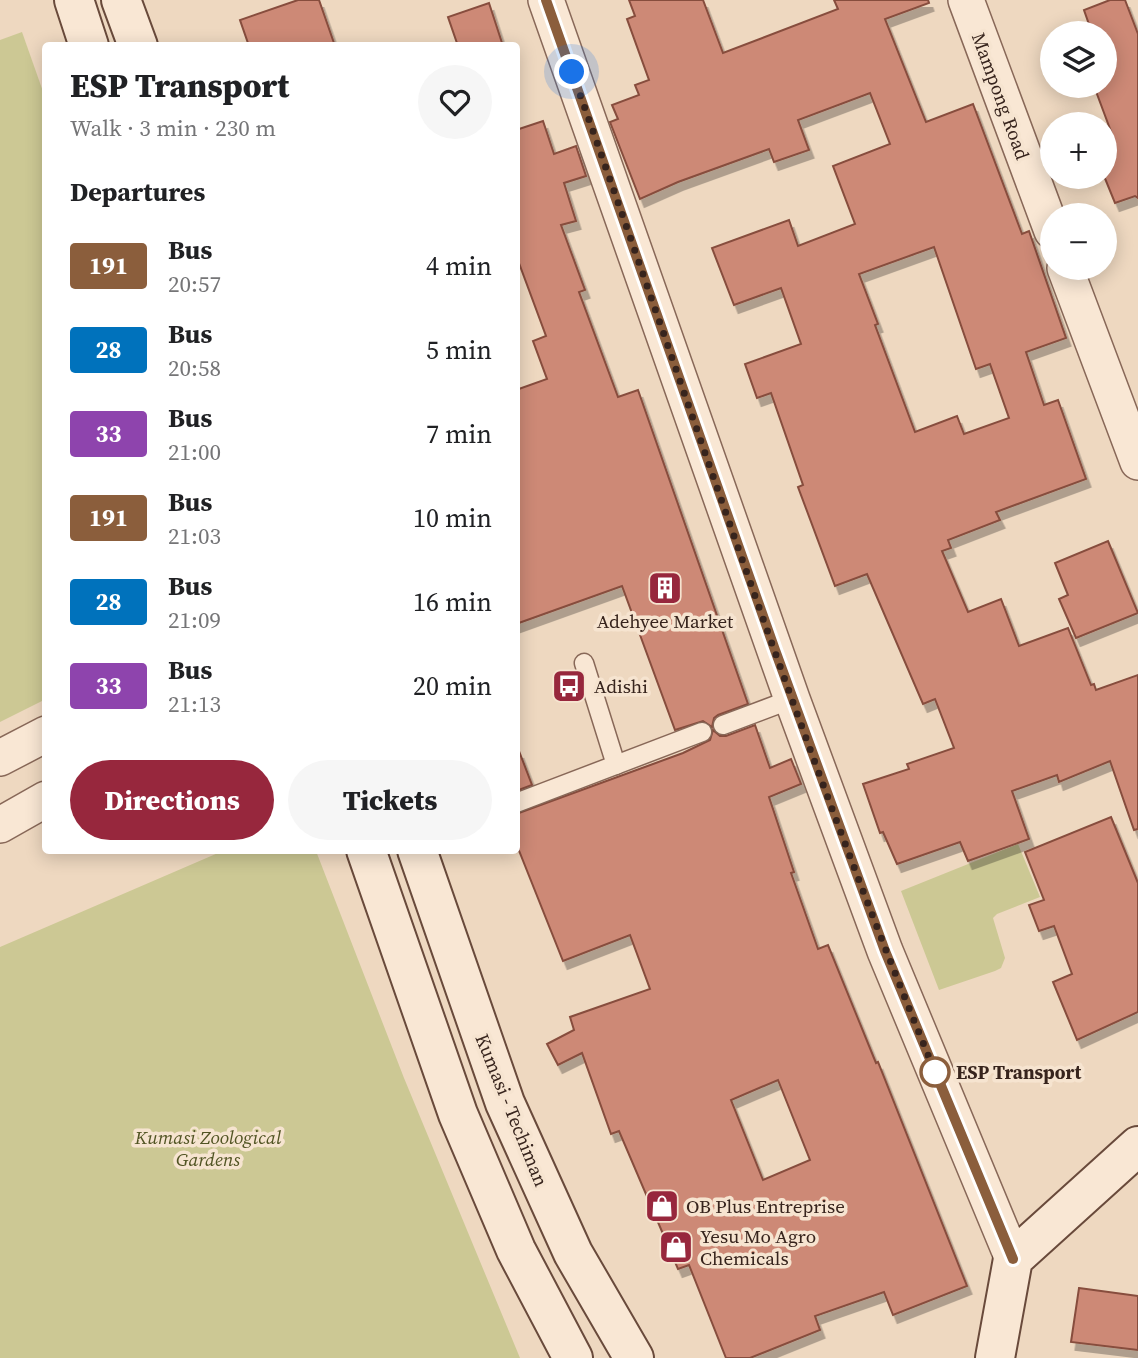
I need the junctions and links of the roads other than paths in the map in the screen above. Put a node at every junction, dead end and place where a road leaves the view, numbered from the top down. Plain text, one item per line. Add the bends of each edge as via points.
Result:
1 (74, 0) edge
2 (121, 0) edge
3 (546, 0) edge
4 (966, 0) edge
5 (88, 42) edge
6 (137, 42) edge
7 (1042, 203) edge
8 (1070, 280) edge
9 (1138, 462) edge
10 (584, 663) dead end
11 (792, 699) junction
12 (723, 725) dead end
13 (702, 732) dead end
14 (42, 736) edge
15 (0, 758) edge
16 (616, 765) junction
17 (42, 801) edge
18 (520, 801) edge
19 (0, 825) edge
20 (367, 854) edge
21 (418, 854) edge
22 (459, 972) junction
23 (412, 984) junction
24 (1138, 1146) edge
25 (1013, 1259) junction
26 (573, 1358) edge
27 (634, 1358) edge
28 (995, 1358) edge

1 - 5 main road
2 - 6 main road
3 - 11 street
4 - 7 street, Mampong Road
8 - 9 street
10 - 16 lane
11 - 12 lane
11 - 25 street via 885,951
13 - 16 lane
14 - 15 street
16 - 18 lane
17 - 19 street
20 - 23 main road
21 - 22 main road, Kumasi - Techiman
22 - 23 main road
22 - 27 main road, Kumasi - Techiman via 540,1184
23 - 26 main road via 458,1114 516,1250
24 - 25 main road
25 - 28 main road

